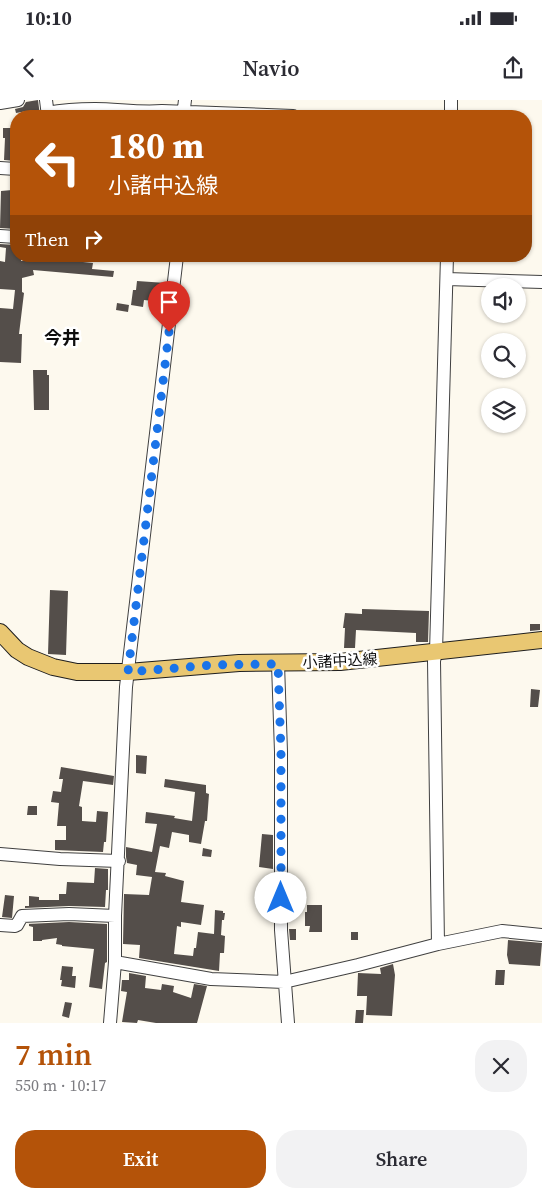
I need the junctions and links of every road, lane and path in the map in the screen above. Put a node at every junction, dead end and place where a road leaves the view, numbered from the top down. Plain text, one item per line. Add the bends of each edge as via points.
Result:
1 (18, 100) edge
2 (0, 103) edge
3 (47, 110) edge
4 (184, 110) edge
5 (176, 262) edge
6 (447, 262) edge
7 (446, 279) junction
8 (542, 282) edge
9 (0, 632) edge
10 (542, 640) edge
11 (436, 652) junction
12 (278, 664) junction
13 (128, 672) junction
14 (0, 854) edge
15 (119, 861) junction
16 (115, 916) junction
17 (0, 925) edge
18 (542, 935) edge
19 (438, 944) junction
20 (115, 962) junction
21 (284, 982) junction
22 (110, 1023) edge
23 (288, 1023) edge

1 - 2 street
3 - 4 street
5 - 13 street
6 - 7 street
7 - 8 street
7 - 11 street
9 - 13 main road, 小諸中込線 via 17,650 53,667 77,672
10 - 11 main road, 小諸中込線
11 - 12 main road, 小諸中込線 via 340,662
11 - 19 street
12 - 13 main road, 小諸中込線
12 - 21 street via 280,917
13 - 15 street
14 - 15 street
15 - 16 street
16 - 17 street via 22,916 15,926
16 - 20 street
18 - 19 street via 502,931
19 - 21 street
20 - 21 street via 211,979
20 - 22 street
21 - 23 street

